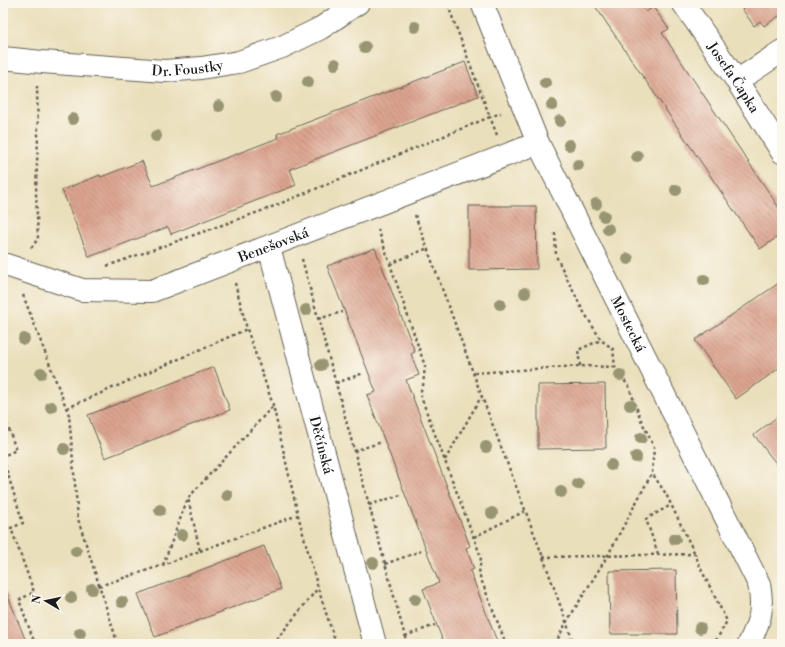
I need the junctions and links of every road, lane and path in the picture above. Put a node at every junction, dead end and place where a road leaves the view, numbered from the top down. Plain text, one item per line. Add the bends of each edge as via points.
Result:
1 (358, 3) edge
2 (447, 3) edge
3 (482, 3) edge
4 (683, 3) edge
5 (782, 51) edge
6 (3, 58) edge
7 (37, 79) dead end
8 (737, 81) junction
9 (522, 104) junction
10 (490, 117) junction
11 (538, 143) junction
12 (782, 152) edge
13 (505, 156) junction
14 (408, 194) junction
15 (376, 224) dead end
16 (556, 231) dead end
17 (296, 236) junction
18 (269, 247) junction
19 (428, 248) junction
20 (17, 262) edge
21 (230, 262) junction
22 (390, 264) junction
23 (104, 266) dead end
24 (342, 312) dead end
25 (318, 319) junction
26 (247, 329) junction
27 (602, 340) junction
28 (580, 366) junction
29 (615, 367) junction
30 (364, 373) dead end
31 (474, 373) junction
32 (336, 383) junction
33 (482, 397) junction
34 (274, 405) junction
35 (67, 408) junction
36 (3, 412) edge
37 (382, 442) dead end
38 (354, 451) junction
39 (3, 458) edge
40 (445, 461) junction
41 (652, 473) junction
42 (401, 495) dead end
43 (188, 498) junction
44 (671, 505) junction
45 (369, 506) junction
46 (525, 511) junction
47 (298, 515) junction
48 (474, 537) junction
49 (421, 550) dead end
50 (200, 551) junction
51 (658, 554) junction
52 (695, 554) junction
53 (608, 555) junction
54 (543, 557) junction
55 (385, 564) junction
56 (163, 565) junction
57 (99, 586) junction
58 (318, 588) junction
59 (566, 622) junction
60 (435, 625) dead end
61 (404, 636) junction
62 (35, 644) edge
63 (116, 644) edge
64 (273, 644) edge
65 (336, 644) edge
66 (375, 644) edge
67 (407, 644) edge
68 (506, 644) edge
69 (556, 644) edge
70 (574, 644) edge
71 (714, 644) edge
72 (749, 644) edge

1 - 6 street, Dr. Foustky via 321,28 282,47 240,62 165,71
2 - 10 path
3 - 9 street, Mostecká
4 - 8 street, Josefa Čapka
5 - 8 street
7 - 20 path via 38,239
8 - 12 street, Josefa Čapka
9 - 10 path
9 - 11 street, Mostecká
10 - 13 path
10 - 23 path via 267,209
11 - 13 street, Benešovská
11 - 72 street, Mostecká via 759,584 762,604 758,623
13 - 14 street, Benešovská
14 - 17 street, Benešovská
14 - 19 path
15 - 22 path
16 - 27 path via 556,256 582,309
17 - 18 street, Benešovská
17 - 25 path
18 - 21 street, Benešovská
18 - 66 street, Děčínská
19 - 22 path
19 - 31 path
20 - 21 street, Benešovská via 82,290 152,291
20 - 35 path via 23,298
21 - 26 path
22 - 40 path via 425,366 421,397
24 - 25 path
25 - 32 path
26 - 34 path
26 - 35 path
27 - 28 path via 578,350
27 - 29 path via 614,349
28 - 29 path
28 - 31 path
29 - 41 path via 630,387 641,420 654,447
30 - 32 path
31 - 33 path
32 - 38 path
33 - 40 path
33 - 46 path
34 - 43 path
34 - 47 path
35 - 57 path via 78,519
36 - 39 path via 16,450
37 - 38 path
38 - 45 path
39 - 62 path via 23,522 11,528 34,592 19,600
40 - 48 path
41 - 44 path
41 - 53 path
42 - 45 path
43 - 50 path
43 - 56 path
44 - 51 path via 646,519
44 - 52 path
45 - 55 path
46 - 48 path
46 - 54 path
47 - 50 path
47 - 58 path
48 - 68 path via 481,556 479,574
49 - 55 path
50 - 56 path
51 - 52 path
51 - 53 path
52 - 71 path via 727,621
53 - 54 path
53 - 59 path
54 - 59 path
55 - 61 path
56 - 57 path
57 - 63 path
58 - 64 path
58 - 65 path
59 - 69 path
59 - 70 path
60 - 61 path
61 - 67 path

